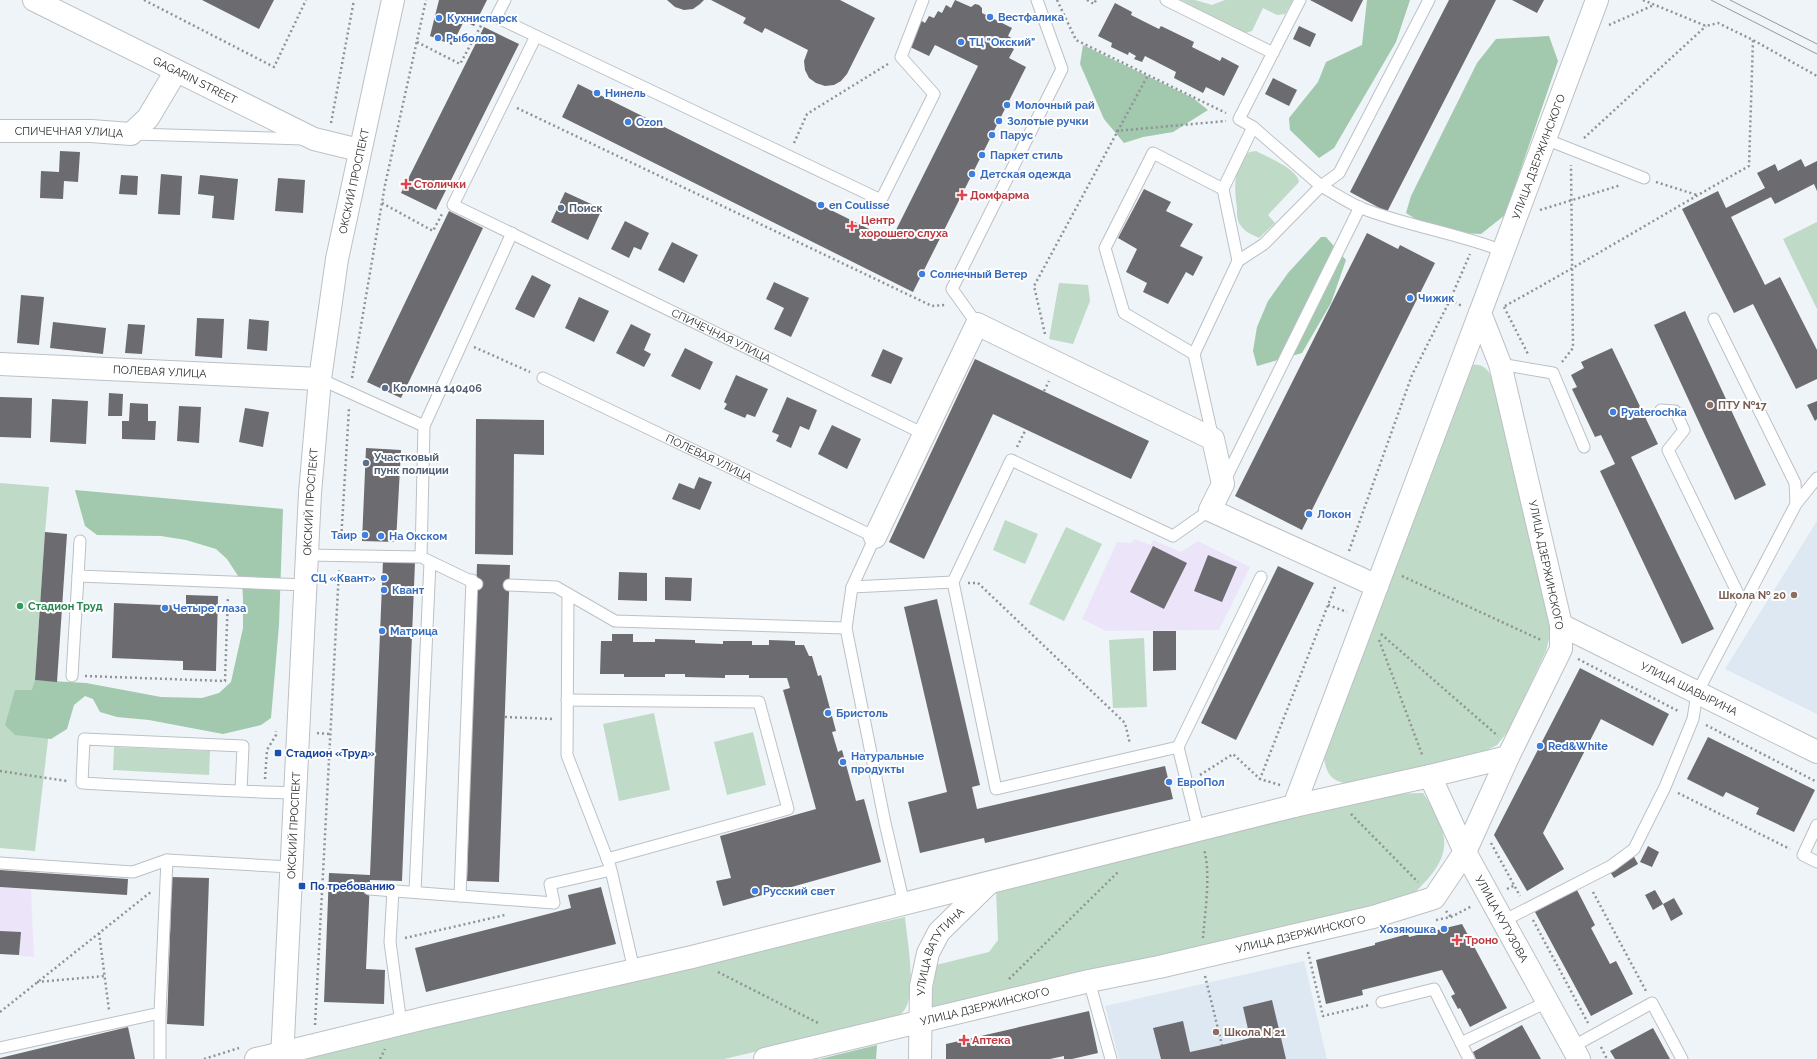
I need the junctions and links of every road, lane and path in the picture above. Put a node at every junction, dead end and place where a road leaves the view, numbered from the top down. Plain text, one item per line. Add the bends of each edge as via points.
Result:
1 (34, 0) edge
2 (144, 0) edge
3 (306, 0) edge
4 (392, 0) edge
5 (426, 0) edge
6 (505, 0) edge
7 (923, 0) edge
8 (1037, 0) edge
9 (1057, 0) edge
10 (1088, 0) edge
11 (1096, 0) edge
12 (1166, 0) edge
13 (1300, 0) edge
14 (1429, 0) edge
15 (1597, 0) edge
16 (1643, 0) edge
17 (1655, 5) junction
18 (496, 17) junction
19 (1706, 26) junction
20 (536, 36) junction
21 (1584, 36) junction
22 (1753, 40) junction
23 (417, 42) junction
24 (1273, 53) junction
25 (901, 57) junction
26 (176, 71) junction
27 (1148, 75) junction
28 (1817, 76) edge
29 (504, 102) junction
30 (1253, 127) junction
31 (0, 131) edge
32 (1116, 132) junction
33 (131, 134) junction
34 (314, 139) junction
35 (1545, 139) junction
36 (359, 150) junction
37 (1571, 150) junction
38 (787, 156) junction
39 (1644, 178) junction
40 (1320, 186) junction
41 (1223, 189) junction
42 (1697, 195) junction
43 (1571, 200) junction
44 (382, 203) junction
45 (453, 205) junction
46 (1360, 208) junction
47 (1515, 219) junction
48 (515, 235) junction
49 (1503, 251) junction
50 (1238, 261) junction
51 (1572, 270) junction
52 (1450, 300) dead end
53 (963, 305) junction
54 (1504, 306) junction
55 (1480, 313) junction
56 (1714, 318) dead end
57 (976, 324) junction
58 (461, 342) junction
59 (1194, 354) junction
60 (1051, 360) junction
61 (0, 364) edge
62 (1500, 364) junction
63 (1536, 370) junction
64 (1553, 373) junction
65 (543, 378) joint
66 (320, 379) junction
67 (350, 393) junction
68 (1661, 410) dead end
69 (424, 426) junction
70 (1026, 429) dead end
71 (924, 434) junction
72 (1213, 439) junction
73 (1584, 447) dead end
74 (1011, 460) junction
75 (1817, 478) edge
76 (1223, 484) junction
77 (1796, 504) junction
78 (1210, 510) junction
79 (875, 537) junction
80 (80, 541) dead end
81 (306, 555) junction
82 (340, 555) junction
83 (426, 559) junction
84 (78, 576) junction
85 (1262, 577) dead end
86 (1380, 577) junction
87 (228, 581) junction
88 (953, 582) junction
89 (509, 585) dead end
90 (305, 586) junction
91 (852, 587) junction
92 (568, 594) junction
93 (1744, 604) junction
94 (1328, 605) dead end
95 (1369, 624) junction
96 (1561, 625) junction
97 (846, 628) junction
98 (1561, 649) junction
99 (72, 676) joint
100 (1697, 693) junction
101 (567, 700) junction
102 (505, 717) dead end
103 (1693, 719) junction
104 (567, 720) junction
105 (1178, 747) junction
106 (1817, 752) edge
107 (1510, 753) junction
108 (1134, 757) junction
109 (0, 771) edge
110 (1430, 776) junction
111 (1260, 779) dead end
112 (1817, 782) edge
113 (82, 783) junction
114 (1665, 787) junction
115 (241, 791) junction
116 (294, 793) junction
117 (1191, 798) junction
118 (1294, 806) junction
119 (1817, 825) edge
120 (1199, 831) junction
121 (1490, 836) dead end
122 (1465, 852) junction
123 (1802, 854) junction
124 (607, 859) junction
125 (167, 860) junction
126 (1817, 862) edge
127 (0, 863) edge
128 (290, 867) junction
129 (611, 870) junction
130 (1118, 871) dead end
131 (166, 879) junction
132 (1587, 879) junction
133 (990, 882) junction
134 (308, 887) dead end
135 (321, 887) junction
136 (329, 888) dead end
137 (369, 889) dead end
138 (393, 891) junction
139 (415, 892) junction
140 (460, 896) junction
141 (904, 904) junction
142 (1527, 909) junction
143 (510, 914) dead end
144 (1503, 921) junction
145 (99, 933) junction
146 (390, 942) junction
147 (1307, 950) dead end
148 (692, 956) junction
149 (1201, 957) junction
150 (634, 970) junction
151 (104, 976) junction
152 (1008, 980) dead end
153 (1089, 981) junction
154 (37, 982) junction
155 (1382, 1002) joint
156 (1547, 1002) junction
157 (1652, 1003) junction
158 (0, 1012) edge
159 (160, 1013) junction
160 (921, 1022) junction
161 (111, 1024) junction
162 (401, 1024) junction
163 (820, 1024) dead end
164 (315, 1025) dead end
165 (1594, 1035) junction
166 (1461, 1043) junction
167 (1222, 1045) dead end
168 (0, 1048) edge
169 (1576, 1053) edge
170 (282, 1056) edge
171 (160, 1059) edge
172 (256, 1059) edge
173 (765, 1059) edge
174 (920, 1059) edge
175 (1111, 1059) edge
176 (1469, 1059) edge
177 (1608, 1059) edge
178 (1682, 1059) edge

1 - 26 street, GAGARIN STREET
2 - 3 path via 274,67
4 - 36 street, ОКСКИЙ ПРОСПЕКТ
5 - 23 path
6 - 18 lane
7 - 25 lane
8 - 53 lane via 1062,68 952,290
9 - 27 path via 1076,40
10 - 11 path via 1094,4
12 - 24 lane
13 - 24 lane
14 - 40 lane via 1339,173
15 - 21 street, УЛИЦА ДЗЕРЖИНСКОГО
16 - 17 path
17 - 19 path
17 - 21 path
18 - 20 lane
18 - 23 path via 481,22 460,64
19 - 22 path via 1718,23
19 - 37 path
20 - 29 lane
20 - 38 lane
21 - 35 street, УЛИЦА ДЗЕРЖИНСКОГО
22 - 28 path
22 - 42 path via 1749,166
23 - 44 path
24 - 30 lane via 1239,119
25 - 38 path via 807,114
25 - 38 lane via 934,94 881,200
26 - 33 street, СПИЧЕЧНАЯ УЛИЦА via 148,118
26 - 34 street, GAGARIN STREET
27 - 32 path
27 - 32 path via 1230,114 1228,121
29 - 45 lane
29 - 53 path via 932,306
30 - 40 lane
30 - 41 lane
31 - 33 street, СПИЧЕЧНАЯ УЛИЦА
32 - 60 path via 1034,286
33 - 34 lane
34 - 36 street, GAGARIN STREET
35 - 37 lane
35 - 47 street, УЛИЦА ДЗЕРЖИНСКОГО
36 - 66 street, ОКСКИЙ ПРОСПЕКТ via 337,259
37 - 39 lane
37 - 43 path
39 - 42 path
39 - 43 path
40 - 46 lane
40 - 50 lane via 1264,244
41 - 50 lane
41 - 59 lane via 1153,153 1105,248 1124,313
42 - 51 path
43 - 47 path
43 - 51 path
44 - 45 path via 433,231 445,210
44 - 67 path
45 - 48 lane, СПИЧЕЧНАЯ УЛИЦА
46 - 49 lane
46 - 76 lane
47 - 49 street, УЛИЦА ДЗЕРЖИНСКОГО
48 - 58 lane
48 - 71 lane, СПИЧЕЧНАЯ УЛИЦА
49 - 55 street, УЛИЦА ДЗЕРЖИНСКОГО
50 - 59 lane
51 - 54 path
51 - 64 path via 1573,348
52 - 55 path
53 - 57 lane
54 - 55 path
54 - 63 path
55 - 62 street, УЛИЦА ДЗЕРЖИНСКОГО
55 - 86 street, УЛИЦА ДЗЕРЖИНСКОГО
56 - 77 lane via 1795,483
57 - 60 street
57 - 71 street
58 - 65 path
58 - 69 lane
59 - 72 lane
60 - 72 street
61 - 66 street, ПОЛЕВАЯ УЛИЦА
62 - 63 lane
62 - 96 street, УЛИЦА ДЗЕРЖИНСКОГО
63 - 64 lane
64 - 73 lane
65 - 79 lane, ПОЛЕВАЯ УЛИЦА
66 - 67 lane
66 - 81 street, ОКСКИЙ ПРОСПЕКТ
67 - 69 lane
67 - 82 path
68 - 93 lane via 1675,411 1684,430 1668,450
69 - 83 lane
70 - 74 path
71 - 79 street
72 - 76 street
74 - 78 lane via 1173,536
74 - 88 lane
75 - 77 lane
76 - 78 street
77 - 93 lane
78 - 86 street
79 - 91 lane
80 - 84 lane
81 - 82 lane
81 - 90 street, ОКСКИЙ ПРОСПЕКТ
82 - 83 lane
82 - 135 path
83 - 139 lane
83 - 140 lane via 474,582
84 - 87 lane
84 - 99 lane
85 - 105 lane
86 - 95 street, УЛИЦА ДЗЕРЖИНСКОГО
86 - 98 path
87 - 90 lane
87 - 99 path via 225,681
88 - 91 lane
88 - 108 path via 978,583 1125,723
88 - 108 lane via 996,789
89 - 92 lane via 556,587
90 - 116 street, ОКСКИЙ ПРОСПЕКТ
91 - 97 lane
92 - 97 lane via 615,621
92 - 101 lane
93 - 100 lane
94 - 95 path
95 - 107 path
95 - 110 path
95 - 118 street, УЛИЦА ДЗЕРЖИНСКОГО
96 - 98 street, УЛИЦА ДЗЕРЖИНСКОГО
96 - 100 street, УЛИЦА ШАВЫРИНА
97 - 141 lane
98 - 103 path
98 - 107 street, УЛИЦА ДЗЕРЖИНСКОГО
100 - 103 lane
100 - 106 street, УЛИЦА ШАВЫРИНА
101 - 104 lane
101 - 124 lane via 759,702 788,808
102 - 104 path
103 - 112 path
103 - 114 lane
104 - 124 lane via 567,755
105 - 108 lane
105 - 117 lane
107 - 110 street
107 - 122 street, УЛИЦА ДЗЕРЖИНСКОГО
109 - 113 path
110 - 118 street
110 - 122 street, УЛИЦА КУТУЗОВА
111 - 117 path via 1233,754 1197,778
113 - 115 lane
113 - 115 lane via 84,739 243,746
114 - 123 path
114 - 132 lane via 1634,849
115 - 116 lane
116 - 128 street, ОКСКИЙ ПРОСПЕКТ
117 - 120 lane
118 - 120 street
119 - 123 lane
120 - 133 street
120 - 149 path via 1206,864
121 - 142 path via 1490,842
122 - 144 street, УЛИЦА КУТУЗОВА
122 - 149 street, УЛИЦА ДЗЕРЖИНСКОГО via 1434,898 1373,917
123 - 126 lane
124 - 129 lane
125 - 127 lane via 133,872
125 - 128 lane
125 - 131 lane
128 - 170 street, ОКСКИЙ ПРОСПЕКТ
129 - 140 lane via 550,884 554,903
129 - 150 lane
130 - 152 path
131 - 145 path
131 - 159 lane
132 - 142 lane
132 - 157 path
133 - 141 street
133 - 160 street, УЛИЦА ВАТУТИНА via 939,932 928,953 921,986
134 - 135 path
135 - 136 path
135 - 164 path
137 - 138 lane
138 - 139 lane
138 - 146 lane
139 - 140 lane
141 - 148 street
142 - 144 lane
142 - 165 path
143 - 146 path
144 - 156 street, УЛИЦА КУТУЗОВА
145 - 151 path
145 - 154 path
146 - 162 lane
147 - 155 path via 1323,1016
148 - 150 street
148 - 163 path via 700,963
149 - 153 street, УЛИЦА ДЗЕРЖИНСКОГО
149 - 167 path
150 - 162 street
151 - 154 path
151 - 161 path
153 - 160 street, УЛИЦА ДЗЕРЖИНСКОГО
153 - 175 lane
154 - 158 path
155 - 166 lane via 1434,989
156 - 166 lane
156 - 169 street, УЛИЦА КУТУЗОВА
157 - 165 lane
157 - 178 lane
159 - 161 lane
159 - 171 lane
160 - 173 street, УЛИЦА ДЗЕРЖИНСКОГО
160 - 174 street, УЛИЦА ВАТУТИНА
161 - 168 lane
162 - 170 street
165 - 169 lane
165 - 177 path
166 - 176 lane
170 - 172 street

